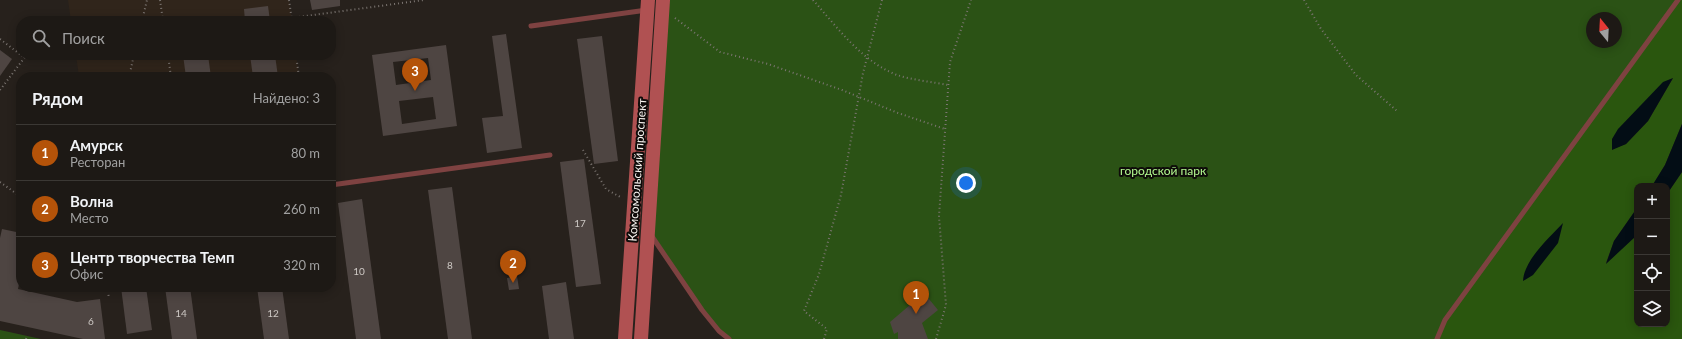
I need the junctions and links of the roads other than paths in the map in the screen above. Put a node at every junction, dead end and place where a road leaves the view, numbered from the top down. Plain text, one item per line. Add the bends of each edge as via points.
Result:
1 (1678, 0) edge
2 (648, 5) edge
3 (664, 5) edge
4 (531, 26) dead end
5 (550, 155) dead end
6 (336, 183) edge
7 (648, 230) junction
8 (625, 339) edge
9 (641, 339) edge
10 (729, 339) edge
11 (1437, 339) edge

1 - 11 lane via 1445,320
2 - 3 lane
2 - 4 lane
2 - 8 street, Комсомольский проспект
3 - 7 street, Комсомольский проспект
5 - 6 lane
7 - 9 street, Комсомольский проспект
7 - 10 lane via 702,310

